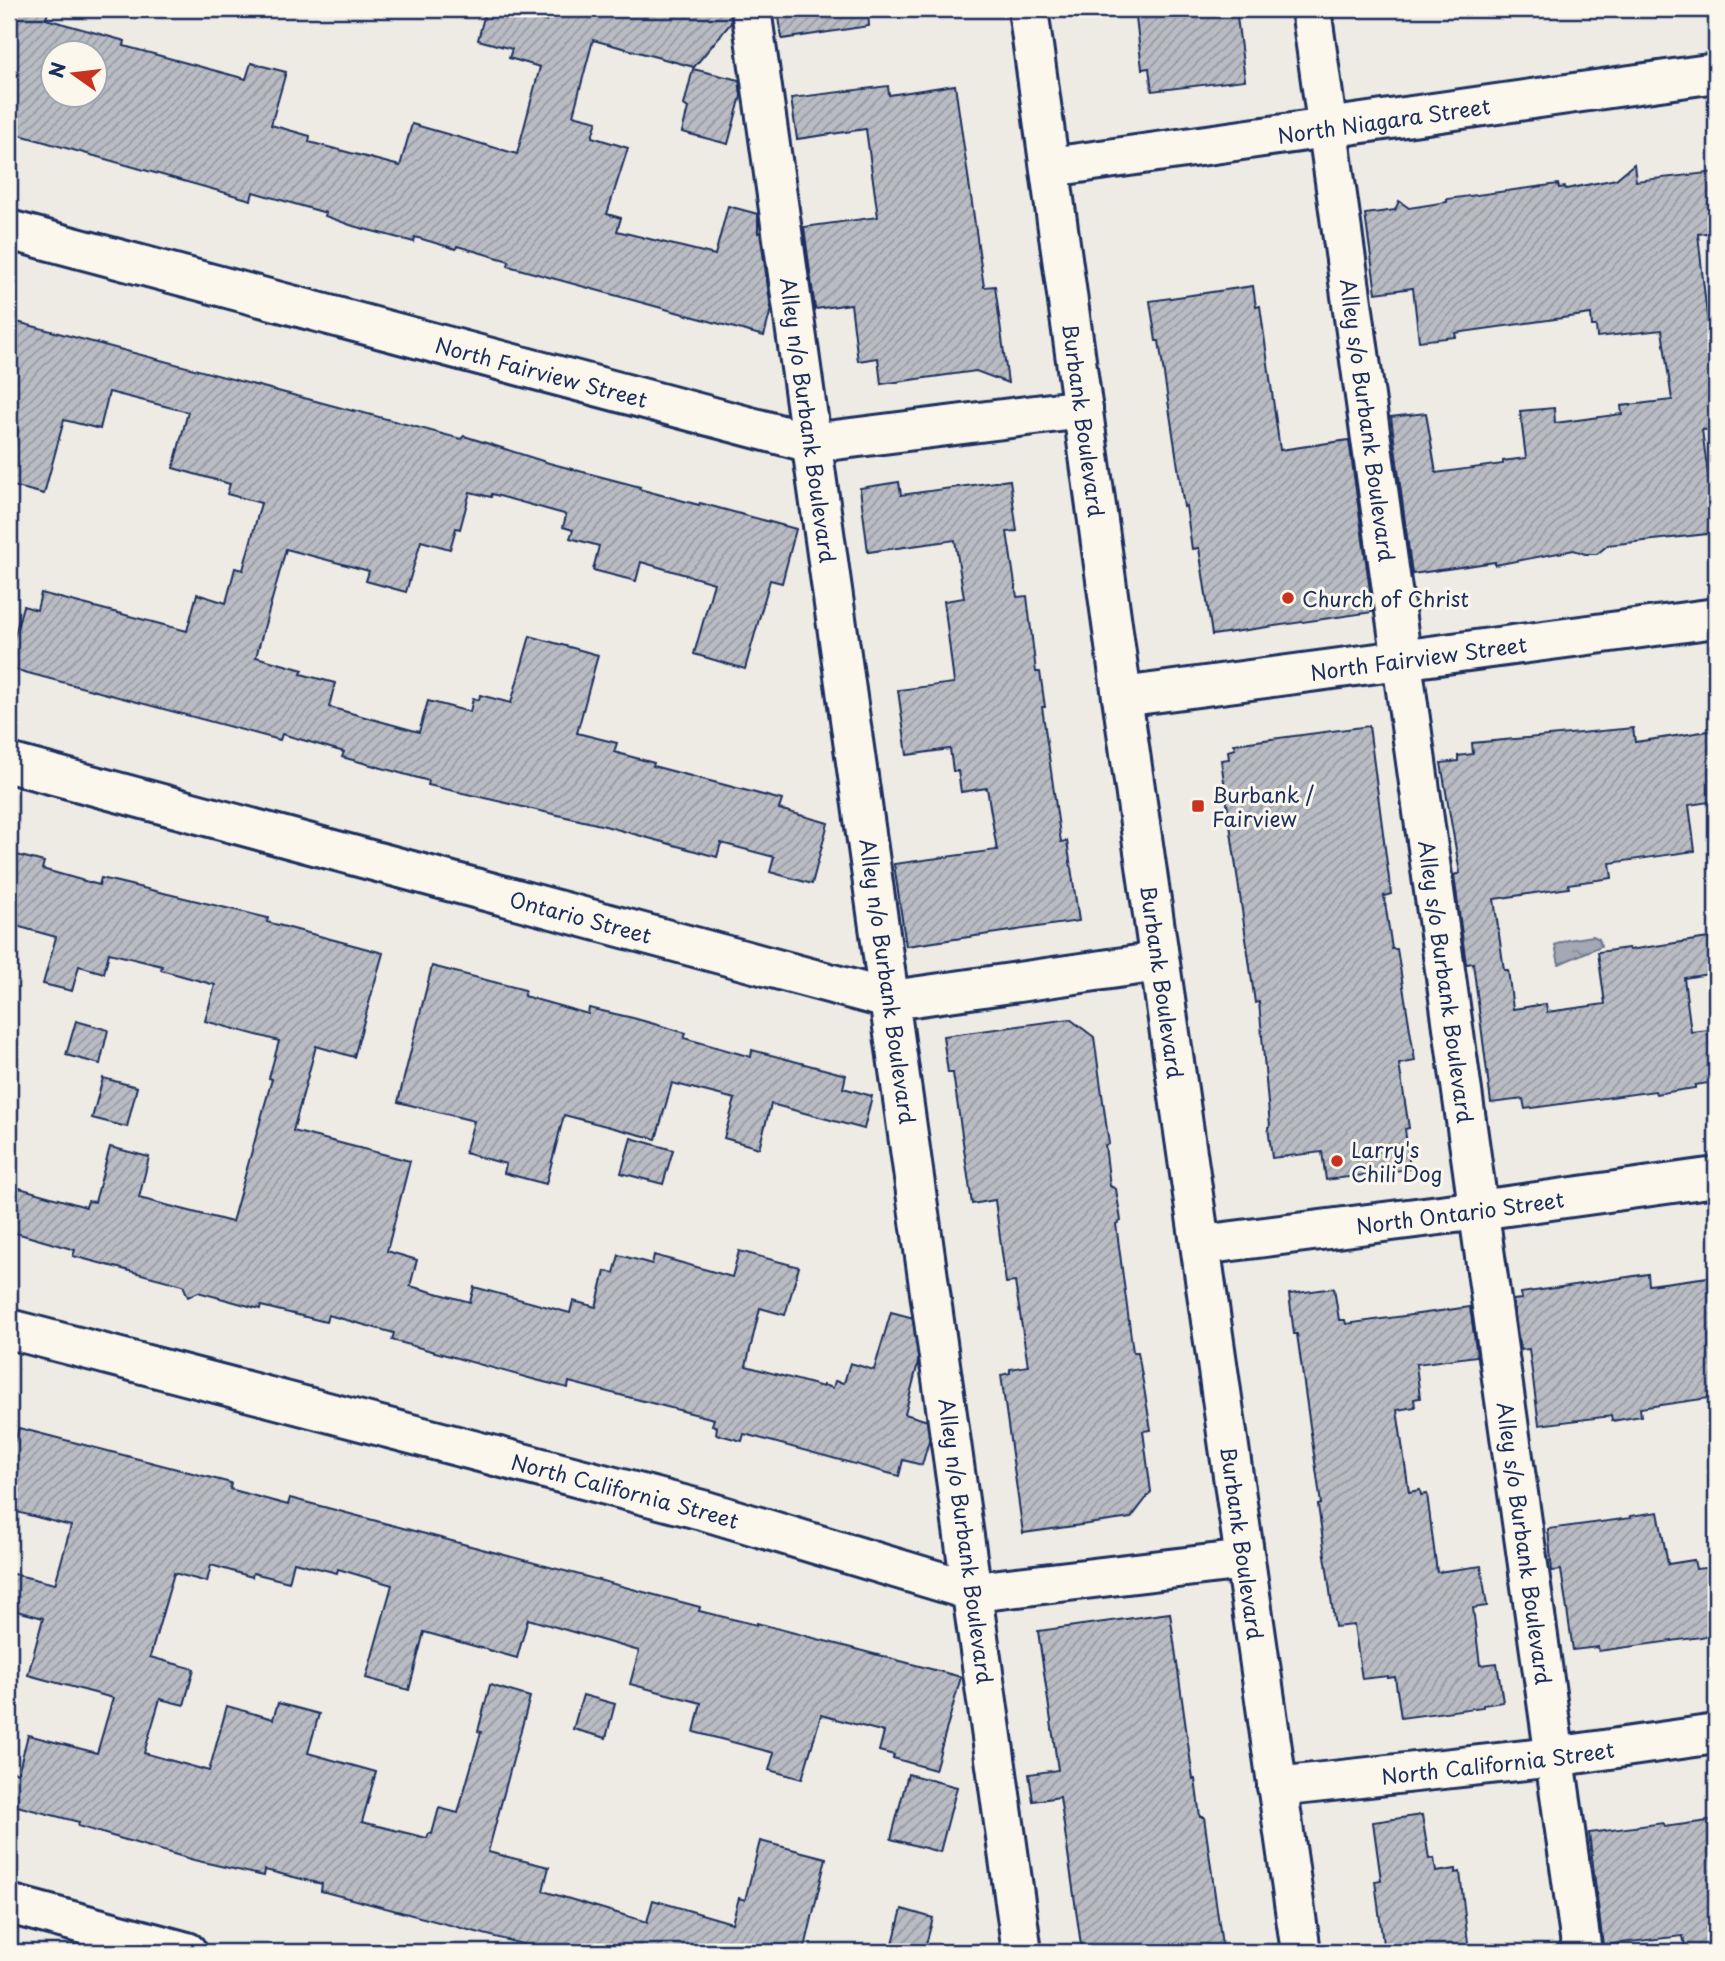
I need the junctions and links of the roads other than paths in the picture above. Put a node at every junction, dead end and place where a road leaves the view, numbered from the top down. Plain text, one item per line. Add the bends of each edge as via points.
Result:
1 (751, 9) edge
2 (1028, 9) edge
3 (1311, 9) edge
4 (1716, 73) edge
5 (1328, 129) junction
6 (1051, 167) junction
7 (9, 230) edge
8 (1083, 409) junction
9 (811, 443) junction
10 (1716, 618) edge
11 (1401, 660) junction
12 (1122, 697) junction
13 (9, 763) edge
14 (1159, 962) junction
15 (892, 1000) junction
16 (1716, 1177) edge
17 (1479, 1210) junction
18 (1201, 1245) junction
19 (9, 1329) edge
20 (1245, 1560) junction
21 (975, 1592) junction
22 (1716, 1734) edge
23 (1555, 1758) junction
24 (1277, 1787) junction
25 (9, 1904) edge
26 (187, 1952) edge
27 (1022, 1952) edge
28 (1301, 1952) edge
29 (1582, 1952) edge

1 - 9 street, Alley n/o Burbank Boulevard
2 - 6 street, Burbank Boulevard
3 - 5 street, Alley s/o Burbank Boulevard
4 - 5 street, North Niagara Street
5 - 6 street, North Niagara Street
5 - 11 street, Alley s/o Burbank Boulevard
6 - 8 street, Burbank Boulevard
7 - 9 street, North Fairview Street
8 - 9 street, North Fairview Street
8 - 12 street, Burbank Boulevard
9 - 15 street, Alley n/o Burbank Boulevard
10 - 11 street, North Fairview Street
11 - 12 street, North Fairview Street
11 - 17 street, Alley s/o Burbank Boulevard
12 - 14 street, Burbank Boulevard
13 - 15 street, Ontario Street
14 - 15 street, Ontario Street
14 - 18 street, Burbank Boulevard
15 - 21 street, Alley n/o Burbank Boulevard
16 - 17 street, North Ontario Street
17 - 18 street, North Ontario Street
17 - 23 street, Alley s/o Burbank Boulevard
18 - 20 street, Burbank Boulevard
19 - 21 street, North California Street via 706,1511
20 - 21 street, North California Street
20 - 24 street, Burbank Boulevard
21 - 27 street, Alley n/o Burbank Boulevard
22 - 23 street, North California Street
23 - 24 street, North California Street
23 - 29 street, Alley s/o Burbank Boulevard
24 - 28 street, Burbank Boulevard
25 - 26 street

